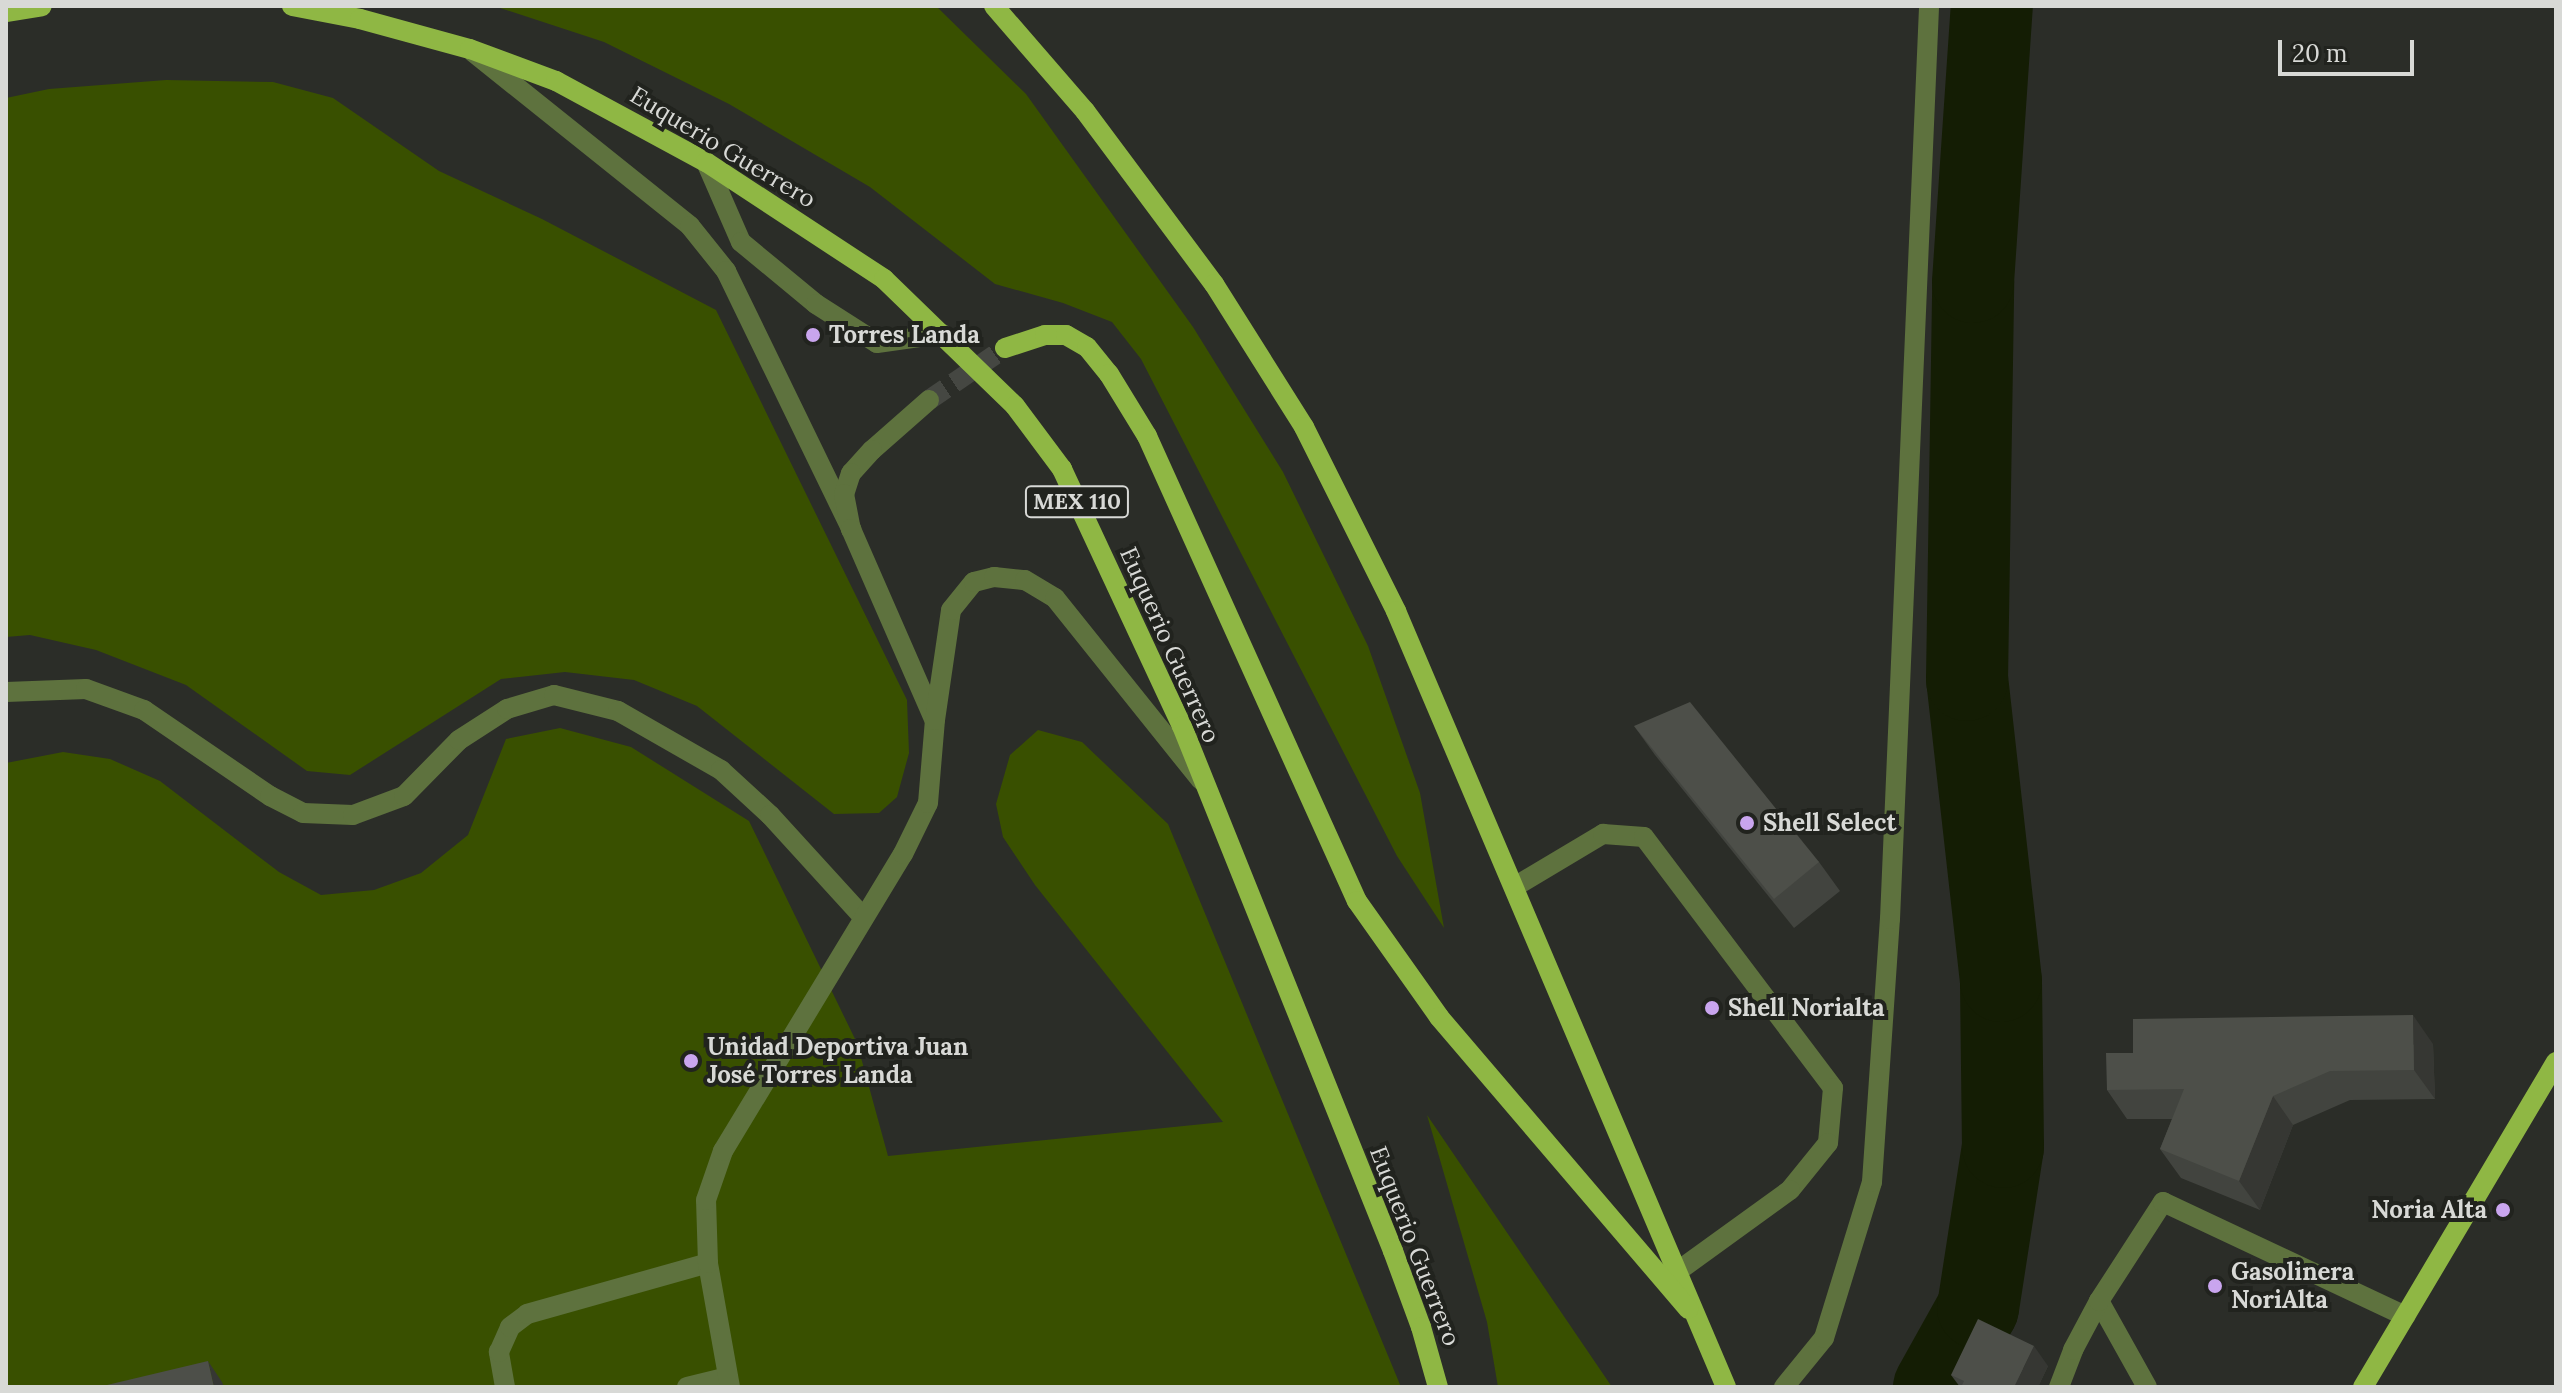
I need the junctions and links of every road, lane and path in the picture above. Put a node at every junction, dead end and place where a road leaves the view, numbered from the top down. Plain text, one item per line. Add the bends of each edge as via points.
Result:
1 (42, 6) edge
2 (292, 6) edge
3 (994, 6) edge
4 (1929, 6) edge
5 (6, 12) edge
6 (470, 49) junction
7 (706, 162) junction
8 (942, 334) junction
9 (1005, 348) tunnel mouth
10 (929, 400) tunnel mouth
11 (851, 529) junction
12 (6, 692) edge
13 (935, 720) junction
14 (1203, 784) junction
15 (1514, 887) junction
16 (864, 918) junction
17 (2556, 1062) edge
18 (708, 1263) junction
19 (1678, 1271) junction
20 (2099, 1301) junction
21 (2402, 1320) junction
22 (1701, 1324) junction
23 (729, 1382) edge
24 (2352, 1385) edge
25 (505, 1387) edge
26 (687, 1387) edge
27 (1438, 1387) edge
28 (1726, 1387) edge
29 (1784, 1387) edge
30 (2059, 1387) edge
31 (2147, 1387) edge

1 - 5 main road
2 - 6 main road, Euquerio Guerrero / MEX 110
3 - 15 main road via 1085,111 1214,284 1304,427 1396,611
4 - 29 street via 1890,919 1872,1182 1824,1338
6 - 7 main road, Euquerio Guerrero / MEX 110 via 556,81
6 - 11 street via 690,226 726,271
7 - 8 main road, Euquerio Guerrero / MEX 110 via 884,279
7 - 8 street via 741,242 816,304 877,343
8 - 14 main road, Euquerio Guerrero / MEX 110 via 1015,406 1062,469 1182,726
9 - 22 main road via 1045,335 1066,335 1087,347 1109,374 1147,436 1357,901 1439,1017
10 - 11 street via 851,473 844,494
11 - 13 street
12 - 16 street via 86,689 144,710 303,813 353,815 404,796 459,740 507,709 554,695 618,711 721,770
13 - 14 street via 951,610 974,582 994,577 1025,580 1055,598
13 - 16 street via 928,803
14 - 27 main road, Euquerio Guerrero / MEX 110 via 1393,1251
15 - 19 main road
15 - 19 street via 1603,834 1644,837 1833,1088 1828,1143 1790,1190
16 - 18 street via 723,1151 706,1200
17 - 21 main road
18 - 23 street
18 - 25 street via 527,1314 510,1327 499,1352
19 - 22 main road
20 - 21 street via 2163,1202
20 - 30 street
20 - 31 street
21 - 24 main road
22 - 28 main road
23 - 26 street

